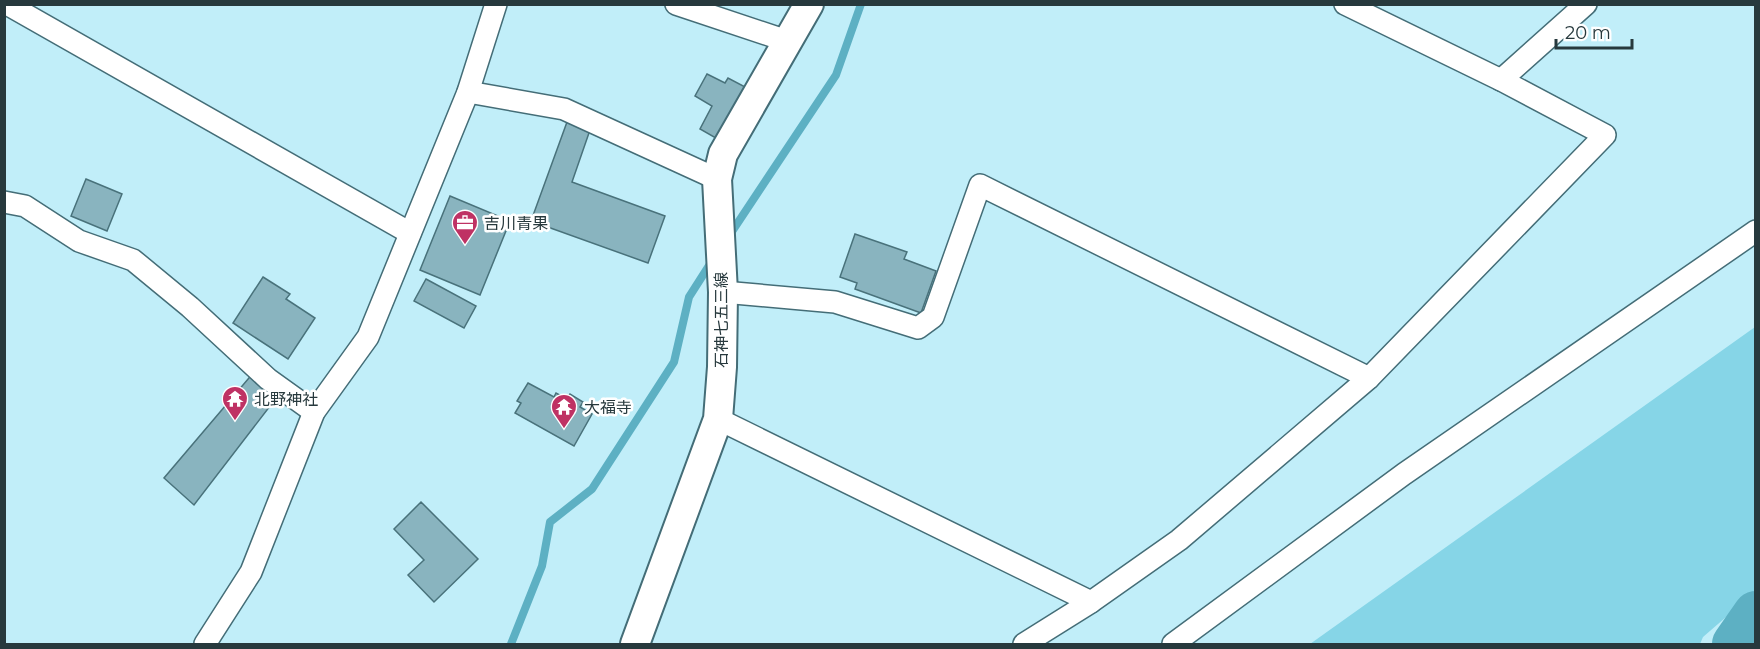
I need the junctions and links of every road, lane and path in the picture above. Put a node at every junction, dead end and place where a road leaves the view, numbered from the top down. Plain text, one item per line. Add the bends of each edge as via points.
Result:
1 (7, 4) edge
2 (496, 4) edge
3 (676, 4) edge
4 (809, 4) edge
5 (1345, 4) edge
6 (1586, 4) edge
7 (788, 41) junction
8 (1501, 80) junction
9 (468, 92) junction
10 (717, 179) junction
11 (4, 202) edge
12 (1755, 231) edge
13 (410, 233) junction
14 (723, 292) junction
15 (1369, 378) junction
16 (314, 412) junction
17 (718, 419) junction
18 (1091, 602) junction
19 (205, 645) edge
20 (635, 645) edge
21 (1024, 645) edge
22 (1173, 645) edge

1 - 13 street
2 - 9 street
3 - 7 street
4 - 7 main road, 石神七五三線
5 - 8 street
6 - 8 street
7 - 10 main road, 石神七五三線 via 723,154
8 - 15 street via 1605,135
9 - 10 street via 564,109
9 - 13 street
10 - 14 main road, 石神七五三線
11 - 16 street via 25,206 79,241 132,260 268,379
12 - 22 street via 1404,474
13 - 16 street via 368,337
14 - 15 street via 835,302 918,328 933,317 980,185
14 - 17 main road, 石神七五三線
15 - 18 street via 1179,540
16 - 19 street via 251,572
17 - 18 street
17 - 20 main road, 石神七五三線
18 - 21 street

